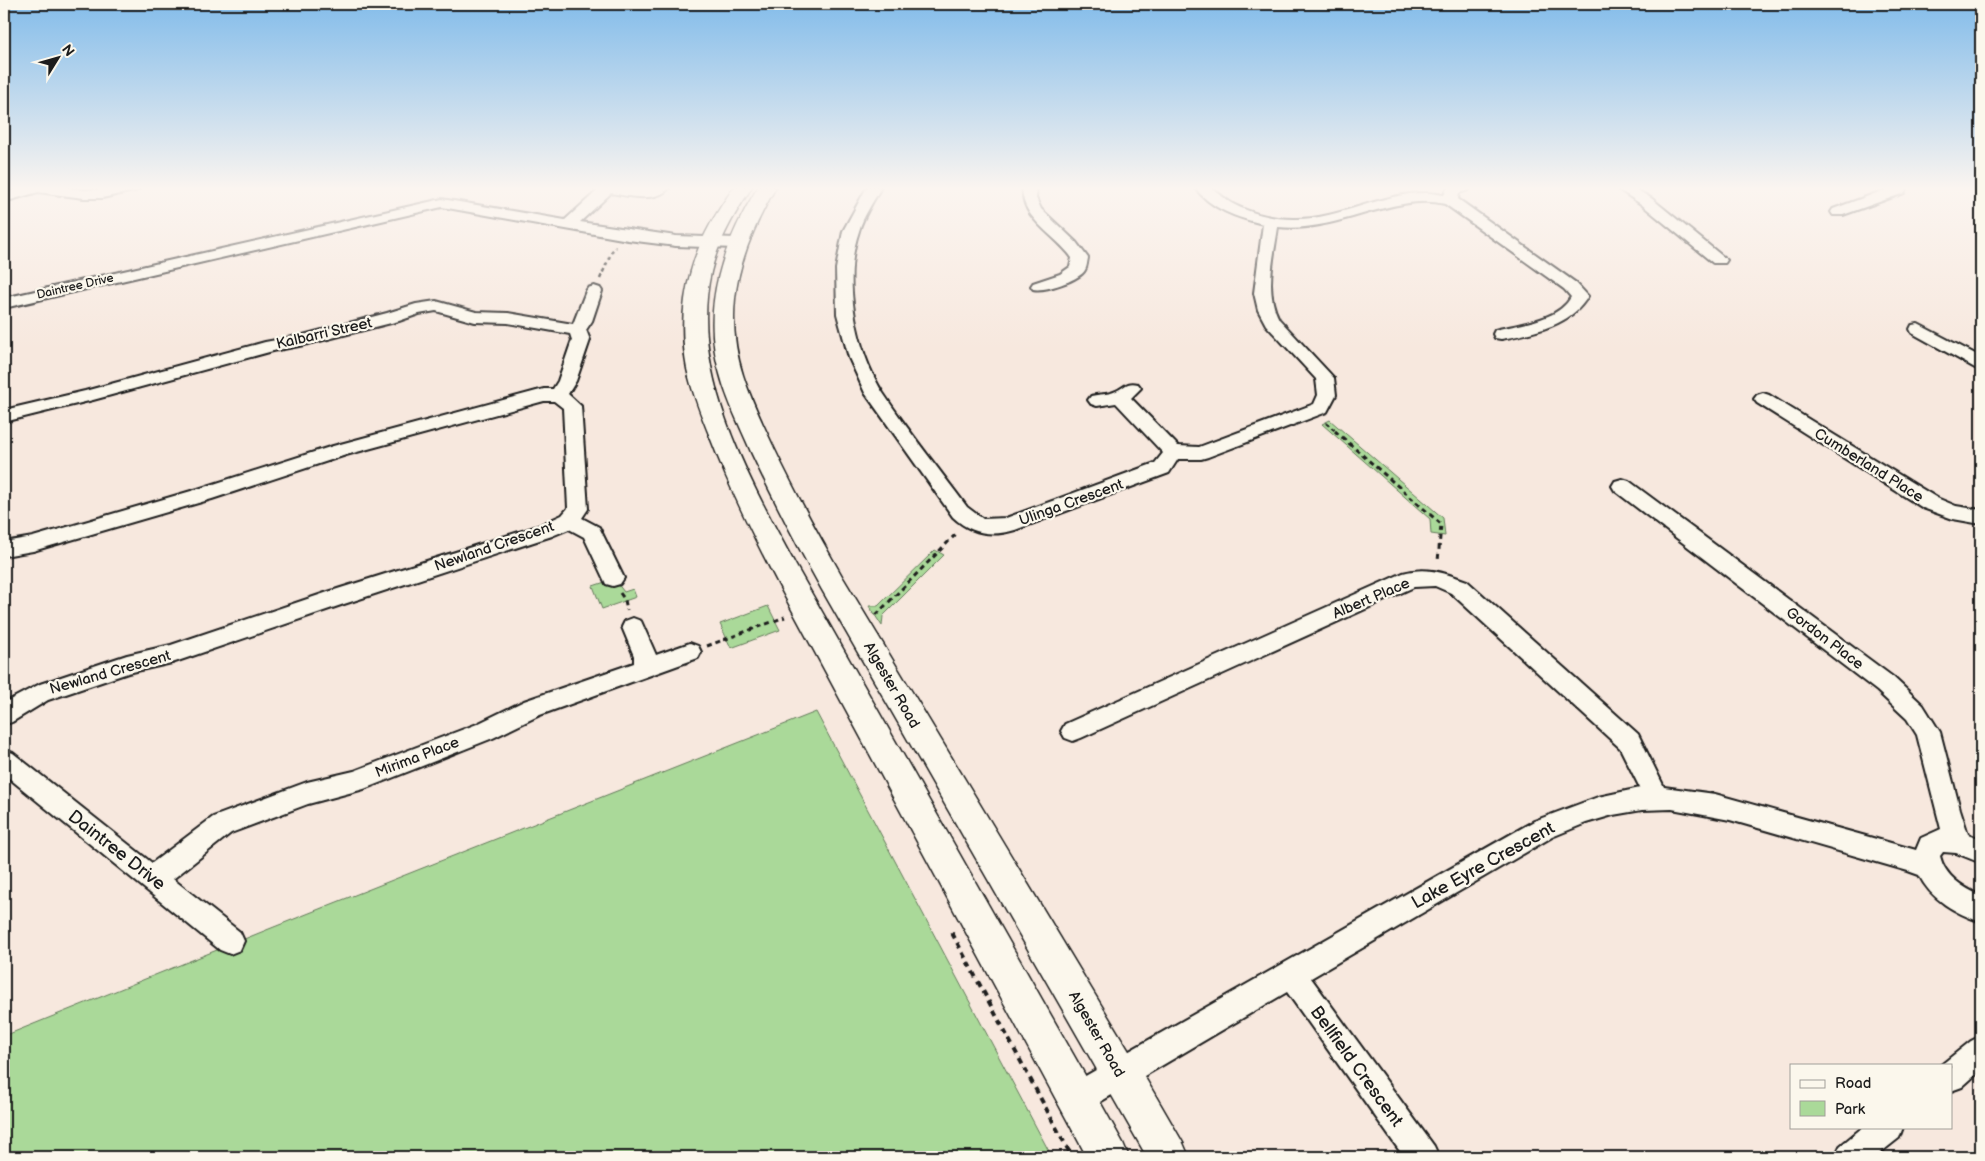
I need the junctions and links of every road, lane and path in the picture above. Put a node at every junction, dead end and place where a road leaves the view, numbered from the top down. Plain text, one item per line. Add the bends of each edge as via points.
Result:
1 (273, 241) edge
2 (622, 241) edge
3 (680, 241) edge
4 (849, 241) edge
5 (1067, 241) edge
6 (1269, 241) edge
7 (1507, 241) edge
8 (1696, 241) edge
9 (723, 243) junction
10 (1719, 260) dead end
11 (1039, 286) dead end
12 (594, 291) joint
13 (4, 302) edge
14 (577, 330) junction
15 (1918, 330) dead end
16 (1501, 334) dead end
17 (1981, 364) edge
18 (558, 395) junction
19 (1763, 399) dead end
20 (1097, 400) dead end
21 (1314, 412) junction
22 (4, 416) edge
23 (1173, 452) junction
24 (1622, 486) dead end
25 (1981, 518) edge
26 (569, 520) junction
27 (968, 520) junction
28 (4, 549) edge
29 (613, 578) joint
30 (1437, 578) junction
31 (788, 616) dead end
32 (871, 620) dead end
33 (633, 628) joint
34 (690, 652) joint
35 (646, 666) junction
36 (4, 716) edge
37 (1073, 731) dead end
38 (4, 760) edge
39 (1657, 798) junction
40 (1970, 846) edge
41 (1927, 865) junction
42 (153, 878) junction
43 (1981, 909) edge
44 (230, 940) dead end
45 (1291, 975) junction
46 (1981, 1051) edge
47 (1120, 1073) junction
48 (1952, 1075) edge
49 (1077, 1098) junction
50 (1887, 1128) edge
51 (1857, 1156) edge
52 (1109, 1157) edge
53 (1169, 1157) edge
54 (1423, 1157) edge

1 - 13 street, Daintree Drive
2 - 12 path via 612,251
3 - 9 street, Daintree Drive
4 - 27 street via 844,269 845,314 858,358 874,393
5 - 11 street via 1080,258 1078,269 1066,277
6 - 21 street via 1262,293 1266,310 1272,321 1325,378 1327,394 1321,408
7 - 16 street via 1580,296 1577,304 1565,313 1530,328
8 - 10 street
9 - 47 main road, Algester Road via 728,266 722,312 725,350 735,386 771,469 857,626
9 - 49 main road, Algester Road via 698,282 694,318 699,368 710,406 748,501
12 - 14 street via 584,321
14 - 18 street via 580,340 567,381
14 - 22 street, Kalbarri Street via 508,318 475,317 436,306 416,309
15 - 17 street
18 - 26 street, Newland Crescent via 572,406 578,509
18 - 28 street via 544,395 428,425 205,494 33,544
19 - 25 street, Cumberland Place via 1930,503
20 - 23 street via 1126,393
21 - 23 street via 1201,453
21 - 30 path via 1441,524
23 - 27 street, Ulinga Crescent via 1162,468 1008,526 985,528
24 - 40 street, Gordon Place via 1885,684 1914,712 1928,732 1947,809
26 - 29 street via 592,532
26 - 36 street, Newland Crescent via 172,654 127,664 40,693
27 - 32 path
29 - 33 path via 610,580 625,600 628,627
30 - 37 street, Albert Place via 1411,579
30 - 39 street, Albert Place via 1459,587 1629,741
31 - 34 path
33 - 35 street via 646,656
34 - 35 street, Mirima Place
35 - 42 street, Mirima Place via 532,708 485,731 355,781 307,793 222,825
38 - 42 street, Daintree Drive
39 - 41 street, Lake Eyre Crescent via 1714,805
39 - 45 street, Lake Eyre Crescent via 1620,802 1581,813 1543,829
40 - 41 street via 1945,840 1935,842 1928,847
41 - 43 street via 1932,876 1954,896
42 - 44 street, Daintree Drive
45 - 47 street, Lake Eyre Crescent
45 - 54 street, Bellfield Crescent
46 - 48 street
47 - 49 street, Lake Eyre Crescent
47 - 53 main road, Algester Road
49 - 52 main road, Algester Road
50 - 51 street

